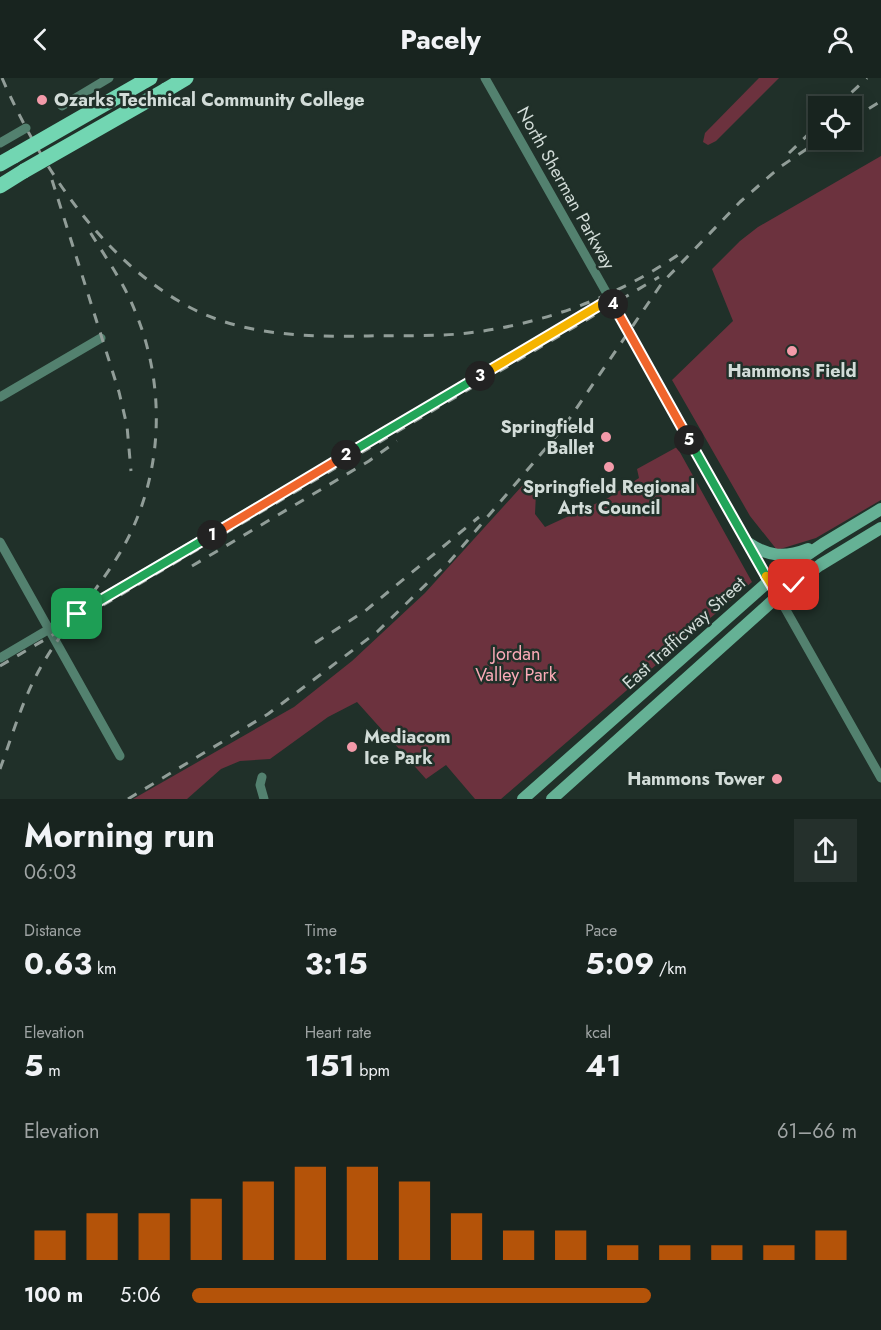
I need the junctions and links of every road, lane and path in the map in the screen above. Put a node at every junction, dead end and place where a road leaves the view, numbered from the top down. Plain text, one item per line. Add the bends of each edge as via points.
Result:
1 (110, 78) edge
2 (150, 78) edge
3 (186, 78) edge
4 (485, 78) edge
5 (62, 106) dead end
6 (26, 128) dead end
7 (0, 143) edge
8 (0, 164) edge
9 (0, 186) edge
10 (610, 299) junction
11 (101, 338) dead end
12 (0, 397) edge
13 (881, 509) edge
14 (881, 528) edge
15 (0, 542) edge
16 (748, 543) junction
17 (824, 544) junction
18 (769, 581) junction
19 (778, 596) junction
20 (50, 628) junction
21 (0, 658) edge
22 (120, 756) dead end
23 (262, 777) dead end
24 (881, 778) edge
25 (264, 799) edge
26 (523, 799) edge
27 (552, 799) edge

1 - 5 street
2 - 8 main road, bridge
3 - 9 main road, bridge
4 - 10 street, North Sherman Parkway
6 - 7 street
10 - 16 street, North Sherman Parkway
10 - 20 street
11 - 12 street
13 - 17 main road, East Trafficway Street
14 - 19 main road, East Trafficway Street
15 - 20 street
16 - 17 main road via 778,556
16 - 18 street, North Sherman Parkway
17 - 18 main road, East Trafficway Street
18 - 19 street, North Sherman Parkway
18 - 26 main road, East Trafficway Street
19 - 24 street, North Sherman Parkway
19 - 27 main road, East Trafficway Street
20 - 21 street
20 - 22 street
23 - 25 street

